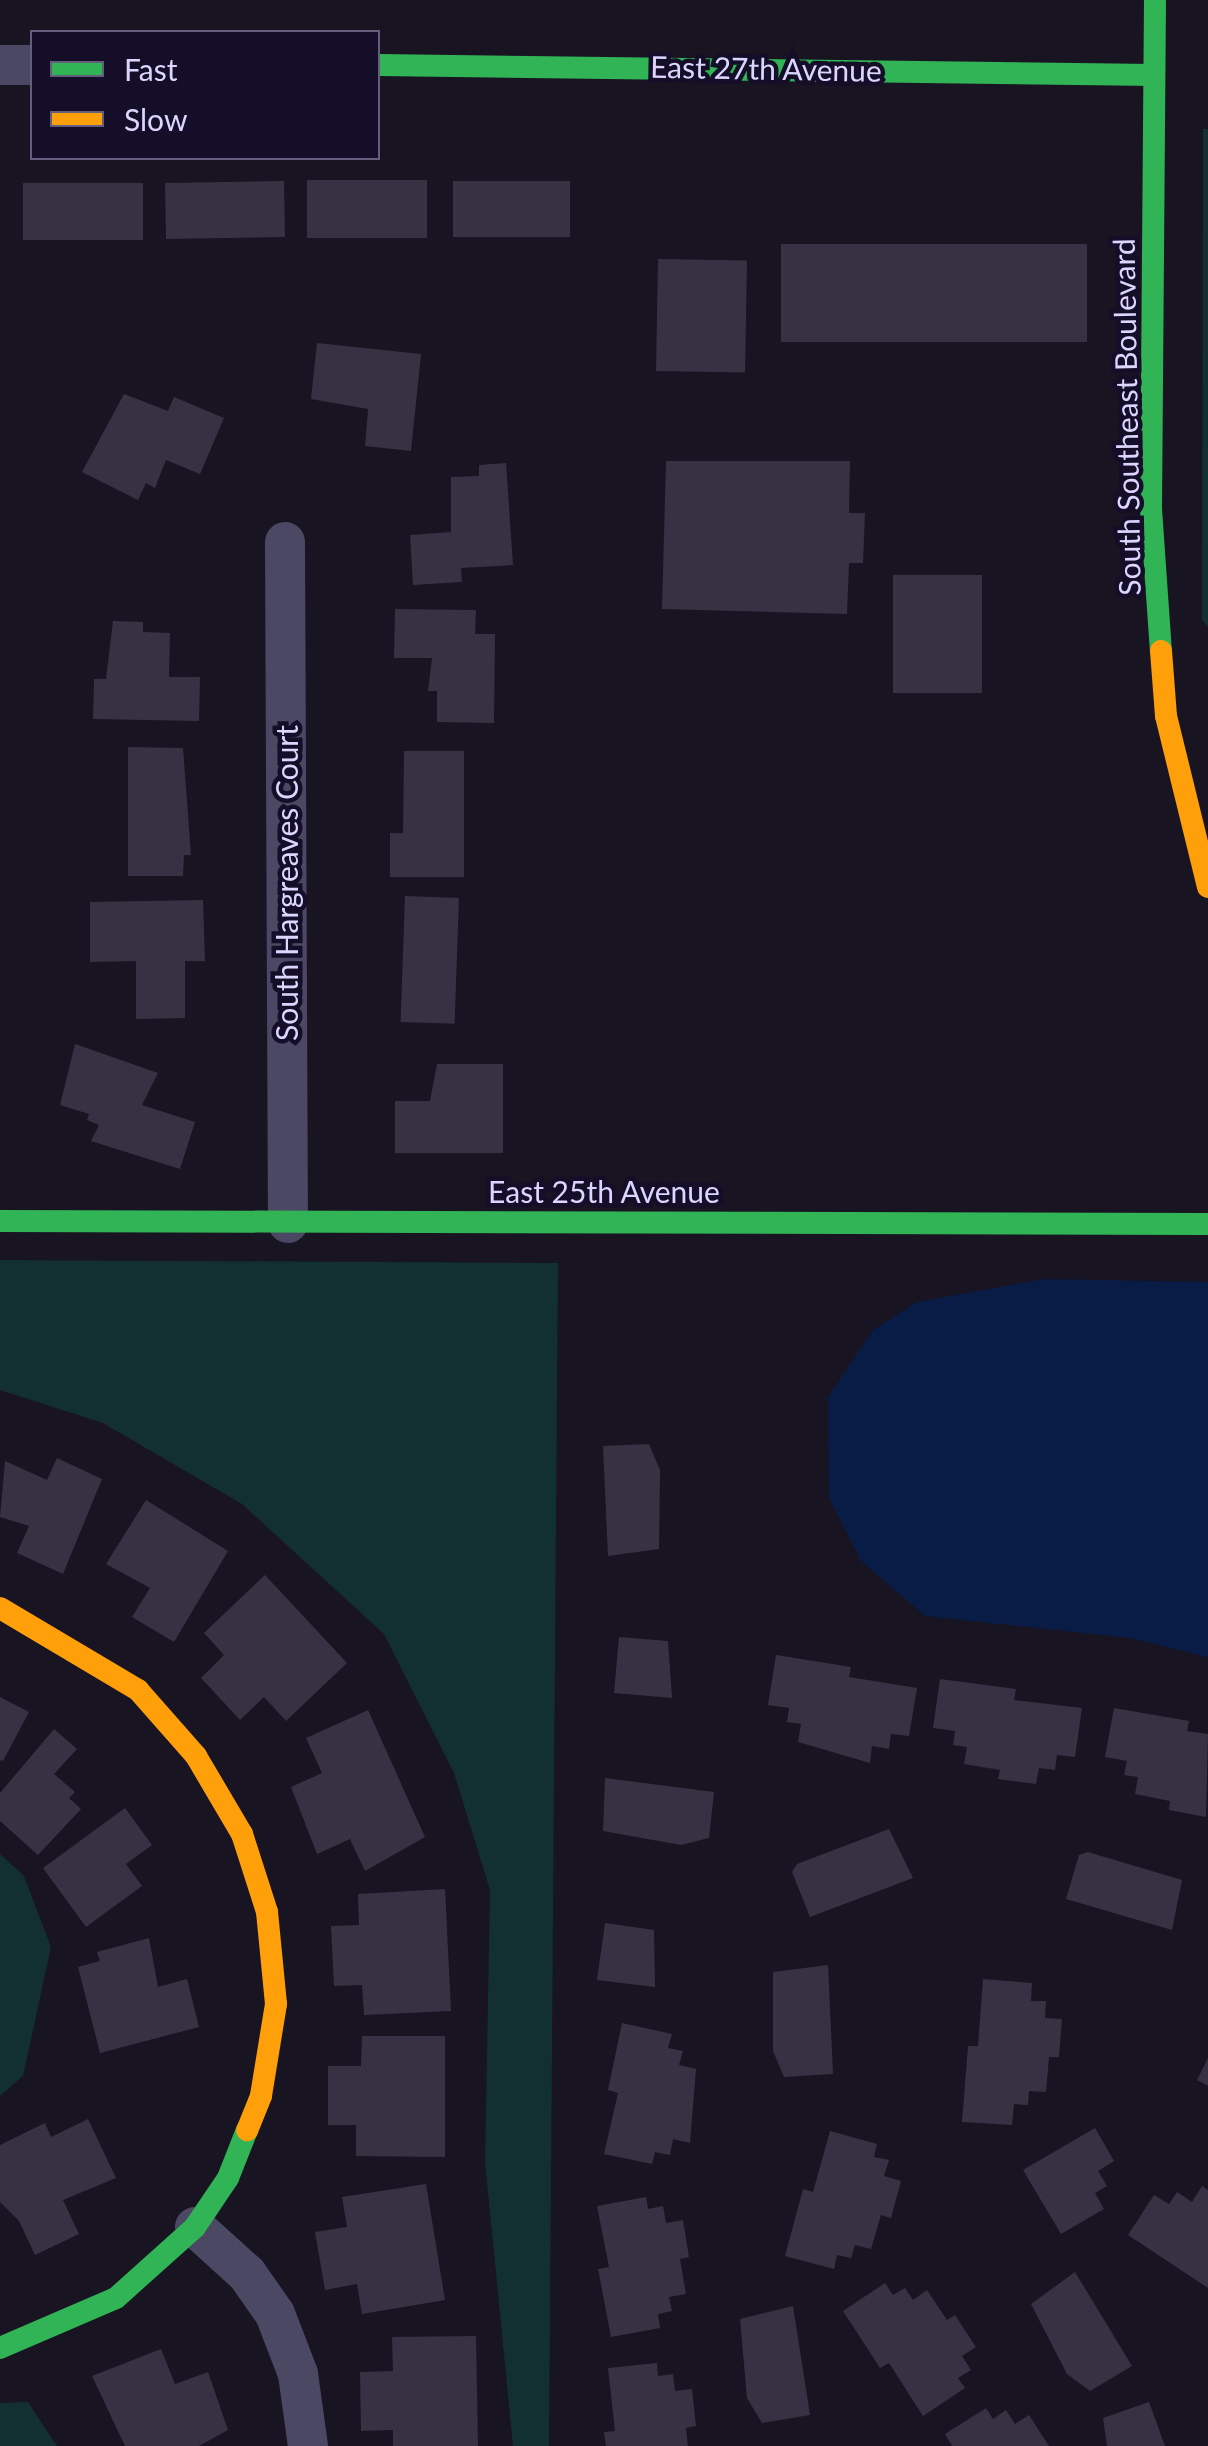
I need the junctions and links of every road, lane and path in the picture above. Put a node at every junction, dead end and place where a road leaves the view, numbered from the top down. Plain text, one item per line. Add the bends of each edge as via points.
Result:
1 (1155, 0) edge
2 (0, 65) edge
3 (30, 65) edge
4 (380, 65) edge
5 (1154, 75) junction
6 (284, 542) dead end
7 (1208, 887) edge
8 (0, 1221) edge
9 (288, 1224) junction
10 (1208, 1224) edge
11 (0, 1608) edge
12 (195, 2227) junction
13 (0, 2348) edge
14 (308, 2446) edge

1 - 5 street, South Southeast Boulevard
2 - 3 street
4 - 5 street, East 27th Avenue
5 - 7 street, South Southeast Boulevard via 1153,528 1166,716
6 - 9 street, South Hargreaves Court
8 - 9 street, East 25th Avenue
9 - 10 street, East 25th Avenue
11 - 12 street via 138,1690 196,1756 242,1834 262,1896 276,2004 261,2096 228,2178
12 - 13 street via 116,2298
12 - 14 street via 247,2274 275,2314 298,2374

